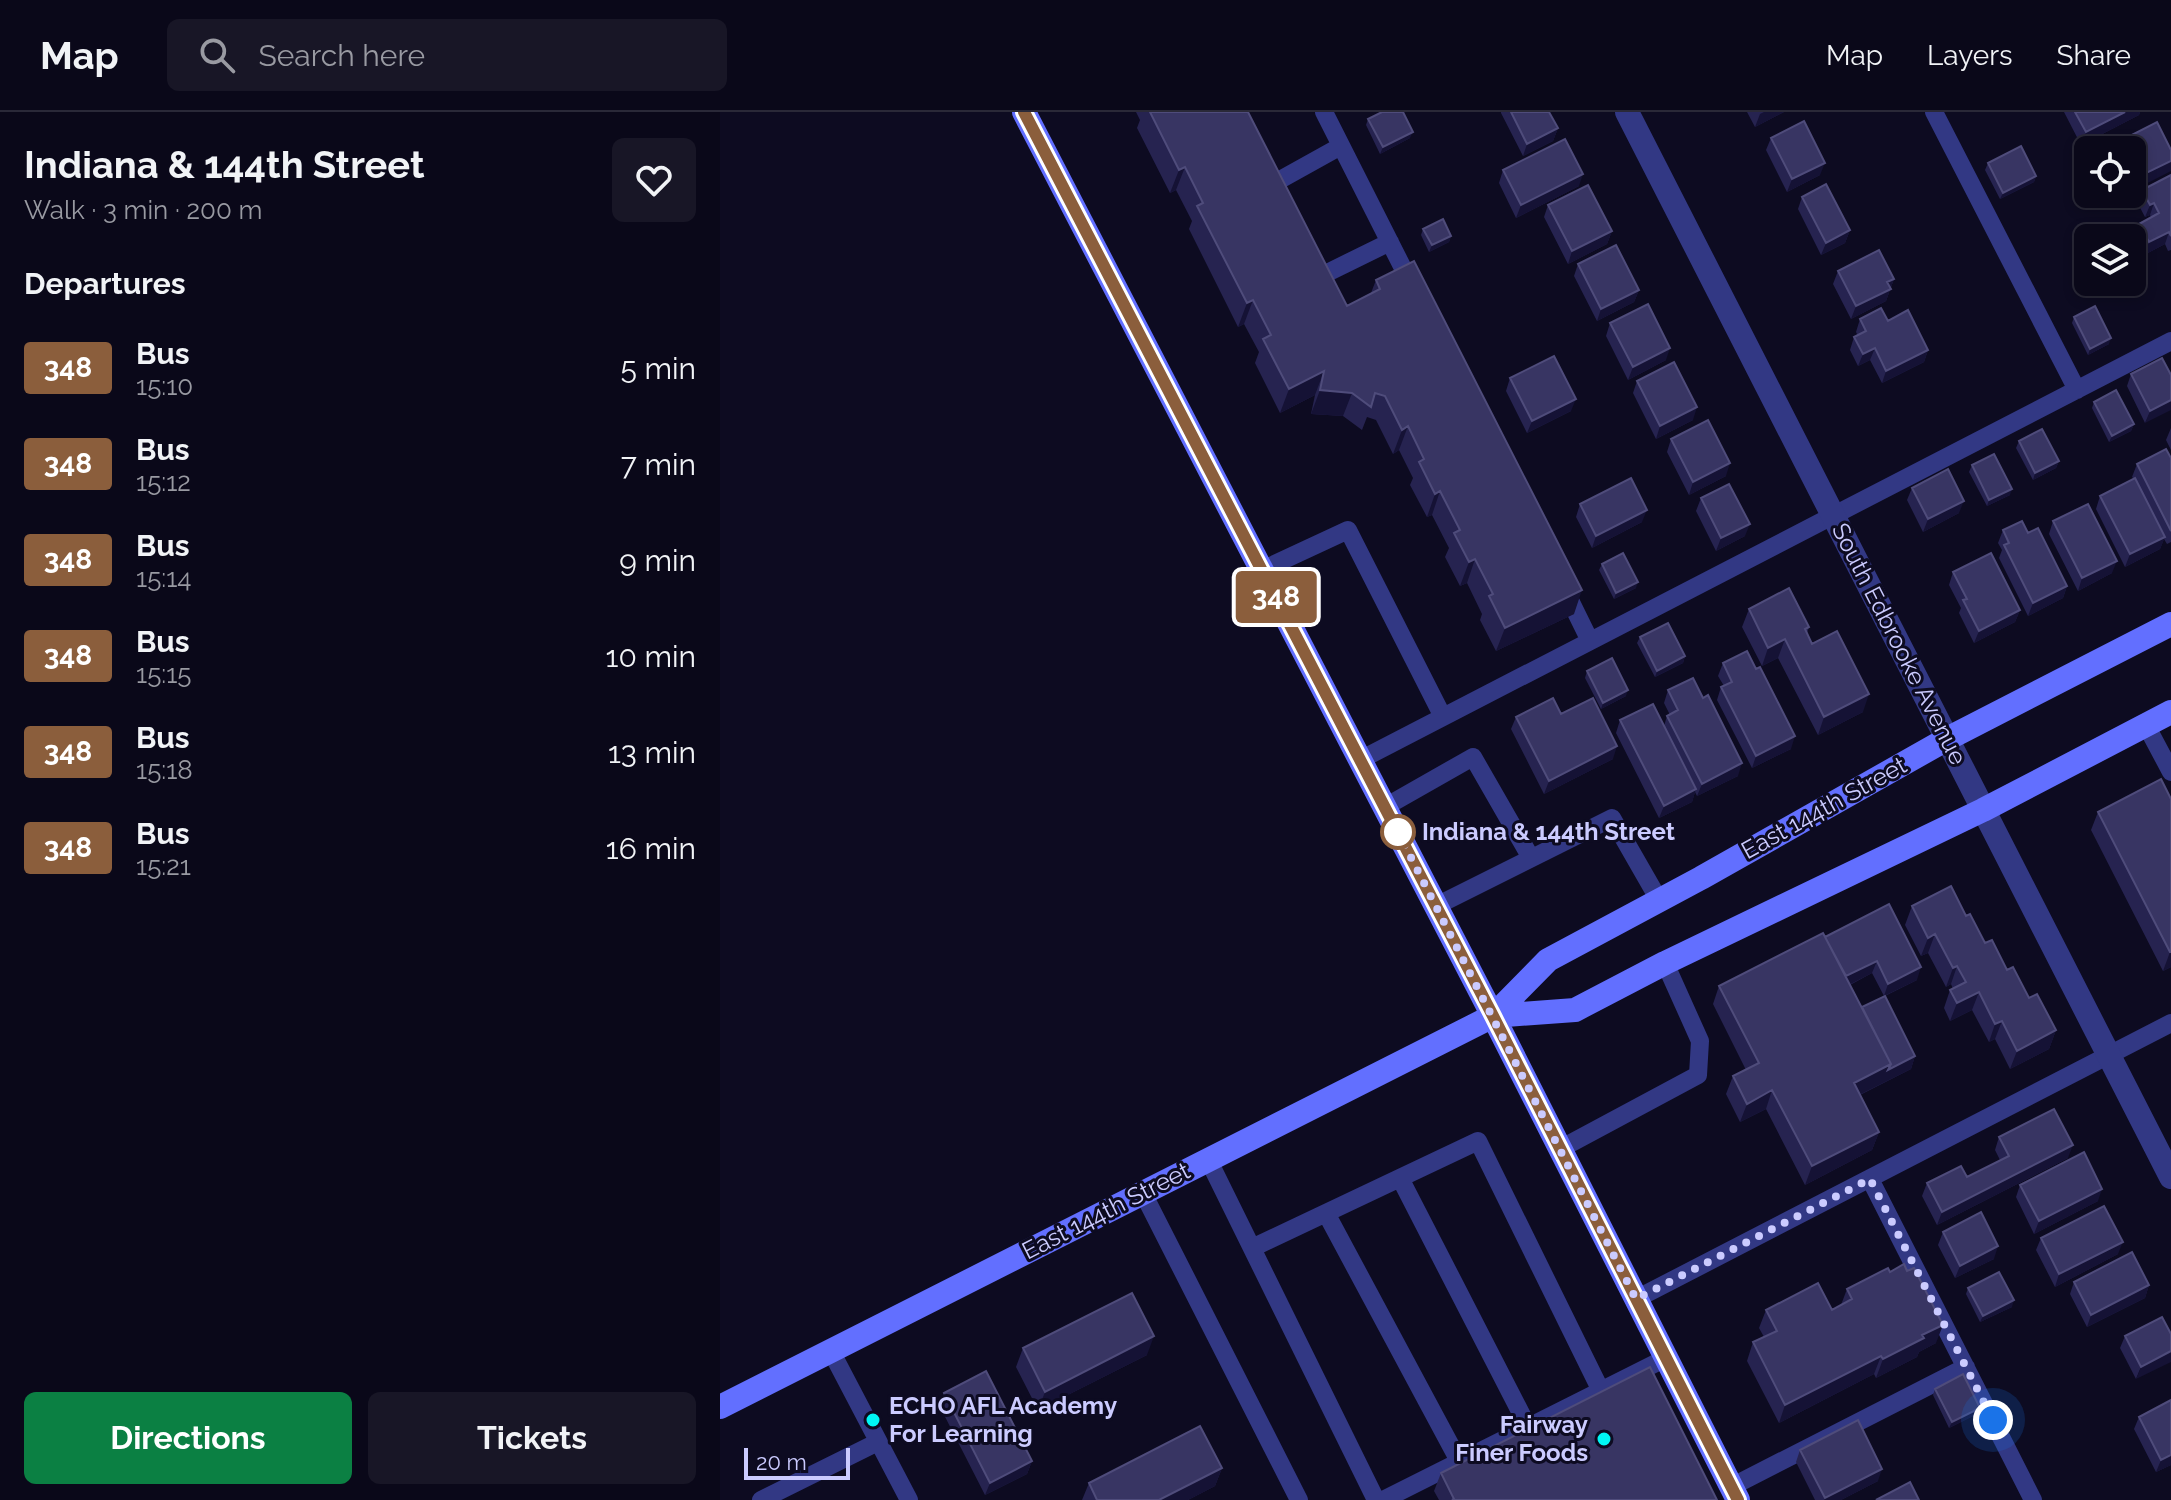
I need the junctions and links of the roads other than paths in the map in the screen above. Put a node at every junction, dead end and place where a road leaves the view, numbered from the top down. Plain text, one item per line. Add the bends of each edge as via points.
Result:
1 (1024, 112) edge
2 (1324, 112) edge
3 (1627, 112) edge
4 (1934, 112) edge
5 (1341, 146) junction
6 (1278, 181) edge
7 (1390, 242) junction
8 (1325, 274) edge
9 (1418, 299) edge
10 (2171, 341) edge
11 (2077, 390) junction
12 (1833, 516) junction
13 (1262, 570) junction
14 (1555, 570) edge
15 (2171, 624) edge
16 (1590, 641) junction
17 (2171, 712) edge
18 (1443, 717) junction
19 (2146, 725) junction
20 (1947, 739) junction
21 (1360, 760) junction
22 (2171, 772) edge
23 (1385, 807) junction
24 (1983, 810) junction
25 (1531, 858) junction
26 (1659, 900) junction
27 (1436, 906) junction
28 (1665, 963) junction
29 (1493, 1016) junction
30 (2171, 1023) edge
31 (2109, 1055) junction
32 (1560, 1149) junction
33 (1208, 1159) junction
34 (2171, 1177) edge
35 (1400, 1178) junction
36 (1870, 1179) junction
37 (1143, 1193) junction
38 (1326, 1213) junction
39 (1252, 1248) junction
40 (1636, 1299) junction
41 (831, 1351) junction
42 (1666, 1358) junction
43 (1966, 1367) junction
44 (1601, 1391) junction
45 (720, 1407) edge
46 (1528, 1427) junction
47 (878, 1442) junction
48 (1459, 1461) junction
49 (1734, 1494) edge
50 (761, 1500) edge
51 (909, 1500) edge
52 (1299, 1500) edge
53 (1376, 1500) edge
54 (1383, 1500) edge
55 (2033, 1500) edge

1 - 13 street
2 - 5 lane
3 - 12 street, South Edbrooke Avenue
4 - 11 lane
5 - 6 lane
5 - 7 lane
7 - 8 lane
7 - 9 lane
10 - 11 lane
11 - 12 lane
12 - 16 lane
12 - 20 street, South Edbrooke Avenue
13 - 18 lane via 1348,530
13 - 21 street
14 - 16 lane
15 - 20 street, East 144th Street
16 - 18 lane
17 - 19 street, East 144th Street
18 - 21 lane
19 - 22 lane
19 - 24 street, East 144th Street
20 - 24 street, South Edbrooke Avenue
20 - 26 street, East 144th Street
21 - 23 street
23 - 25 lane via 1473,757
23 - 27 street
24 - 28 street, East 144th Street
24 - 31 street, South Edbrooke Avenue
25 - 26 lane via 1612,818
25 - 27 lane
26 - 29 street, East 144th Street via 1548,960
27 - 29 street
28 - 29 street, East 144th Street via 1575,1010
28 - 32 lane via 1700,1041 1698,1075
29 - 32 street
29 - 33 street, East 144th Street
30 - 31 lane
31 - 34 street, South Edbrooke Avenue
31 - 36 lane
32 - 40 street
33 - 37 street, East 144th Street
33 - 39 lane
35 - 38 lane
35 - 44 lane via 1478,1141
35 - 46 lane
36 - 40 lane
36 - 43 lane
37 - 41 street, East 144th Street
37 - 52 lane
38 - 39 lane
38 - 48 lane
39 - 53 lane
40 - 42 street
41 - 45 street, East 144th Street
41 - 47 lane
42 - 44 lane
42 - 49 street
43 - 49 lane
43 - 55 lane
44 - 46 lane
46 - 48 lane
47 - 50 lane
47 - 51 lane
48 - 54 lane

